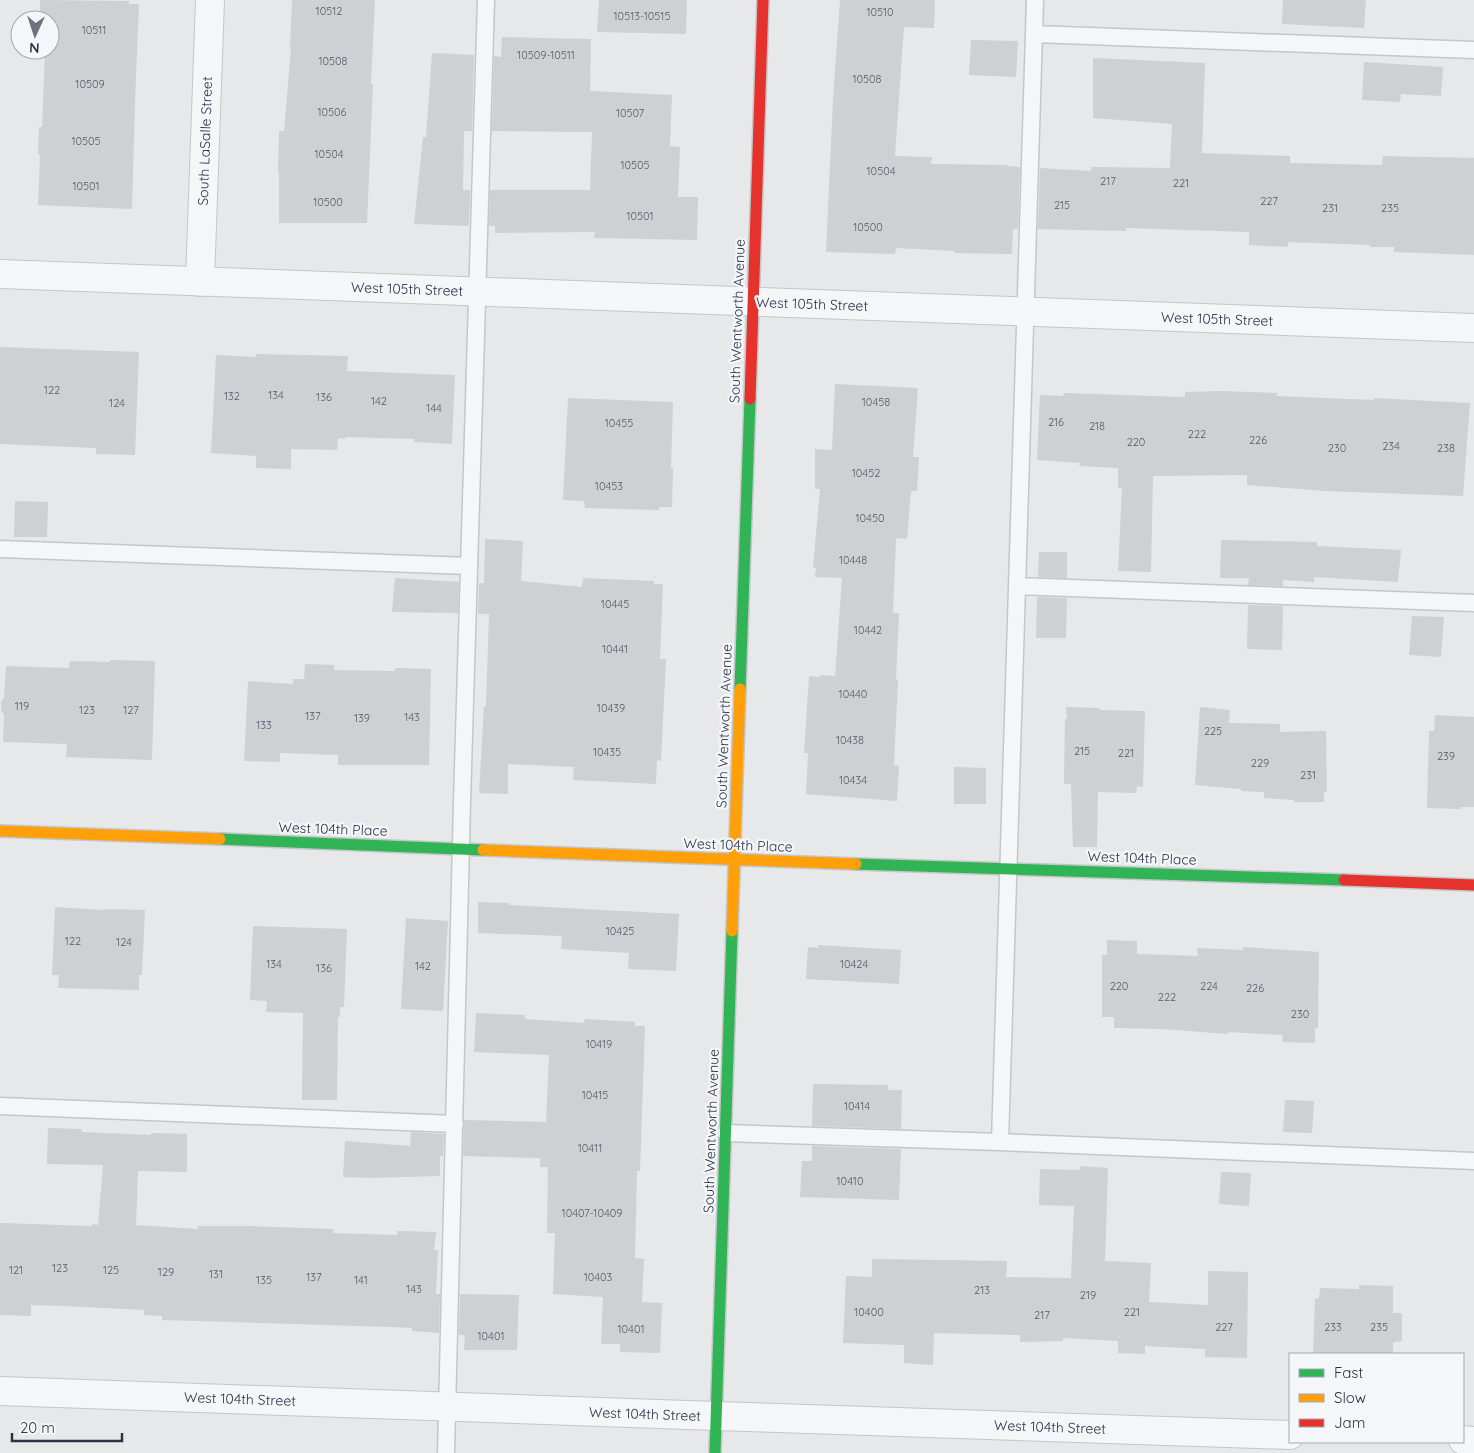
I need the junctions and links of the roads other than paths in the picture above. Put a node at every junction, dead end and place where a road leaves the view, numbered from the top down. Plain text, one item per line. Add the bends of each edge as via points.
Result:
1 (210, 0) edge
2 (486, 0) edge
3 (763, 0) edge
4 (1035, 0) edge
5 (1034, 34) junction
6 (1474, 50) edge
7 (0, 274) edge
8 (200, 282) junction
9 (476, 292) junction
10 (753, 302) junction
11 (1026, 312) junction
12 (1474, 328) edge
13 (0, 549) edge
14 (469, 566) junction
15 (1017, 586) junction
16 (1474, 603) edge
17 (0, 831) edge
18 (461, 849) junction
19 (734, 860) junction
20 (1009, 869) junction
21 (1474, 885) edge
22 (0, 1106) edge
23 (455, 1124) junction
24 (726, 1133) junction
25 (1000, 1142) junction
26 (1474, 1160) edge
27 (0, 1390) edge
28 (448, 1407) junction
29 (716, 1416) junction
30 (1289, 1435) edge
31 (446, 1453) edge
32 (715, 1453) edge

1 - 8 street, South LaSalle Street
2 - 9 lane
3 - 10 street, South Wentworth Avenue
4 - 5 lane
5 - 6 lane
5 - 11 lane
7 - 8 street, West 105th Street
8 - 9 street, West 105th Street
9 - 10 street, West 105th Street
9 - 14 lane
10 - 11 street, West 105th Street
10 - 19 street, South Wentworth Avenue
11 - 12 street, West 105th Street
11 - 15 lane
13 - 14 lane
14 - 18 lane
15 - 16 lane
15 - 20 lane
17 - 18 street, West 104th Place
18 - 19 street, West 104th Place
18 - 23 lane
19 - 20 street, West 104th Place
19 - 24 street, South Wentworth Avenue
20 - 21 street, West 104th Place
20 - 25 lane
22 - 23 lane
23 - 28 lane
24 - 25 lane
24 - 29 street, South Wentworth Avenue
25 - 26 lane
27 - 28 street, West 104th Street
28 - 29 street, West 104th Street
28 - 31 lane
29 - 30 street, West 104th Street
29 - 32 street, South Wentworth Avenue

